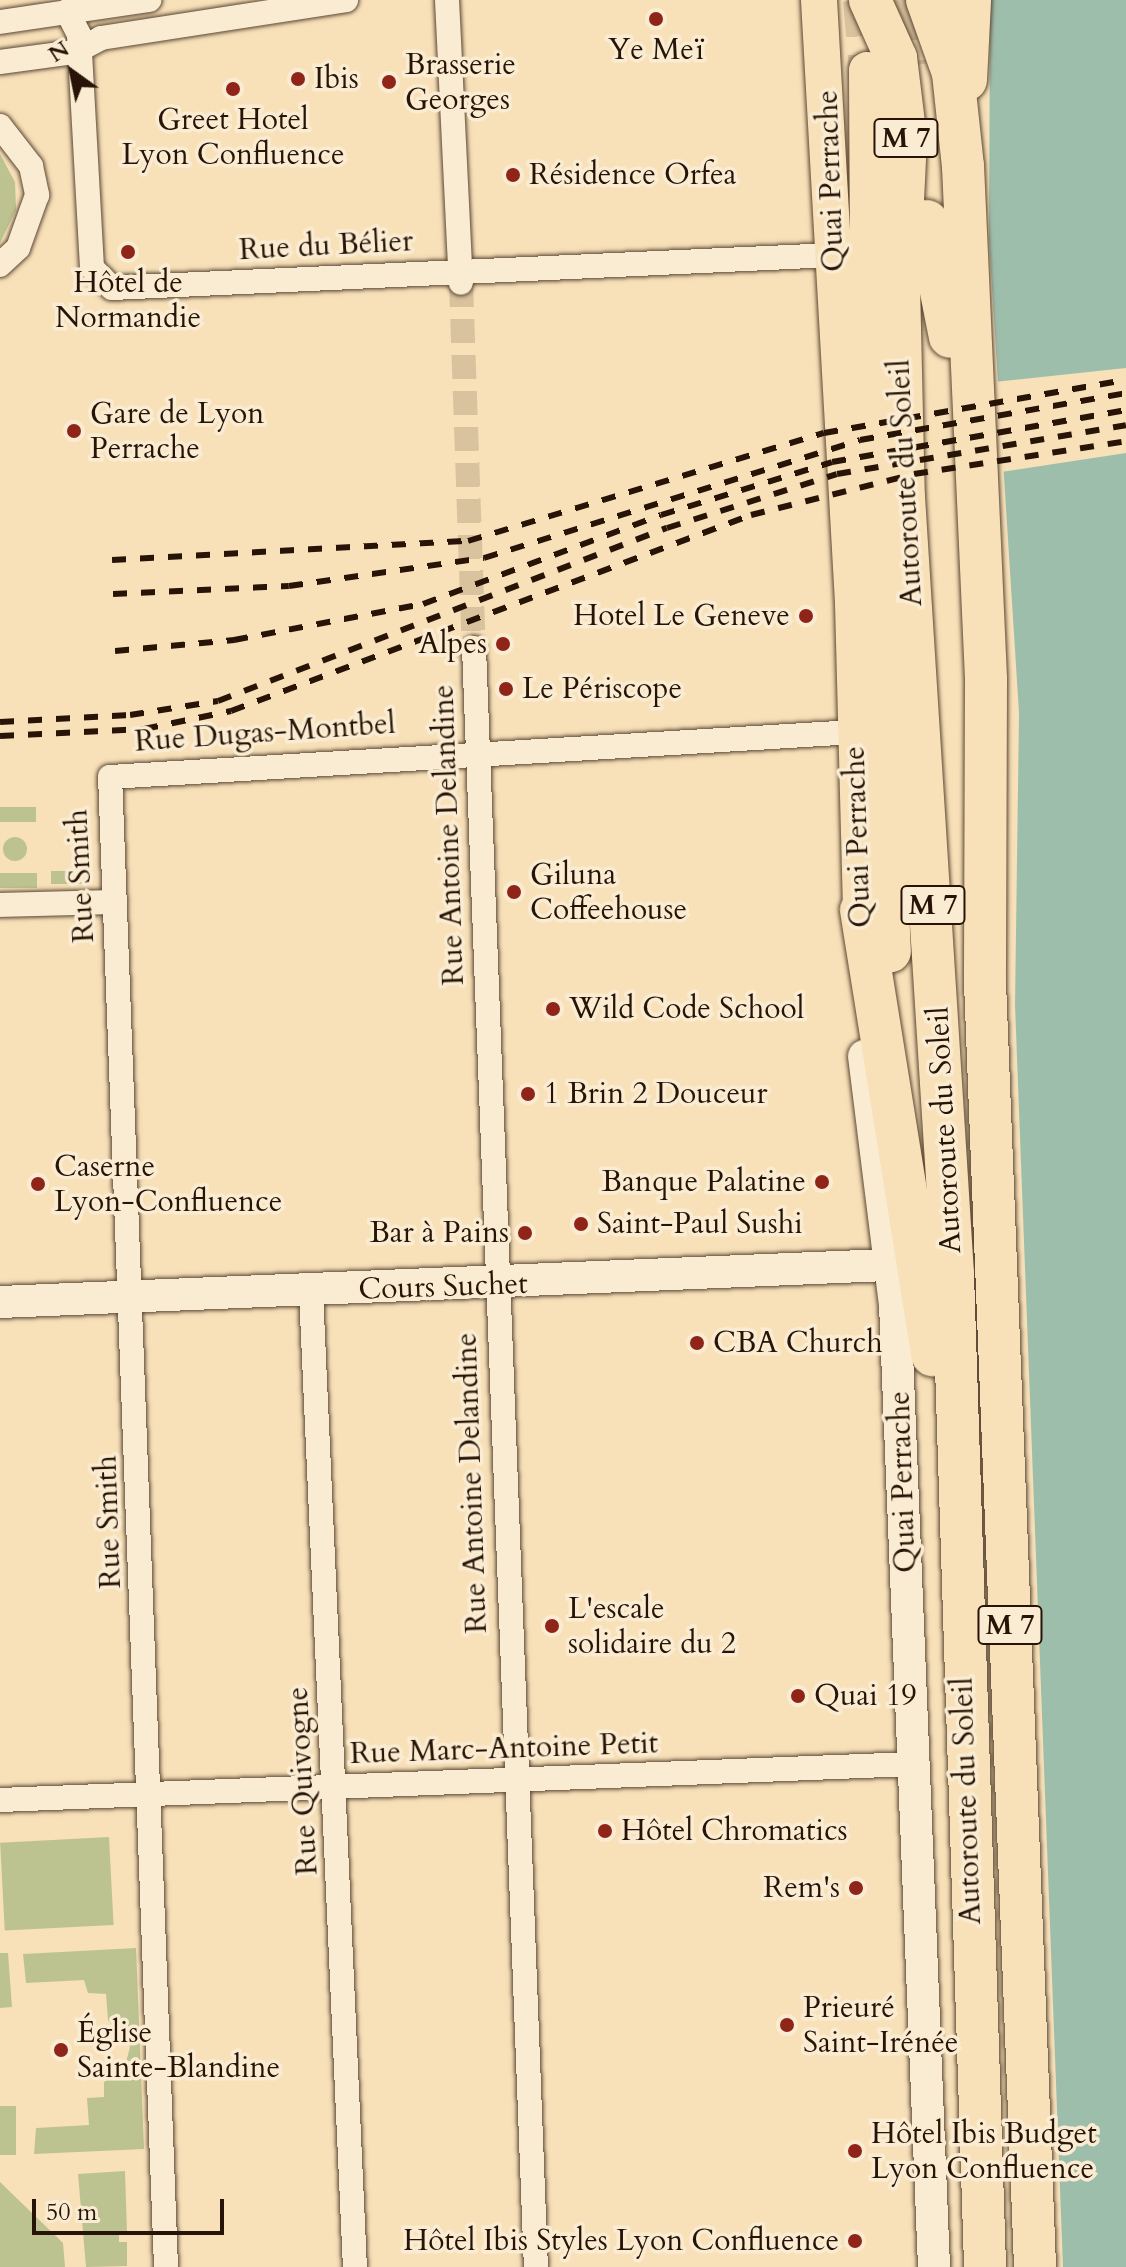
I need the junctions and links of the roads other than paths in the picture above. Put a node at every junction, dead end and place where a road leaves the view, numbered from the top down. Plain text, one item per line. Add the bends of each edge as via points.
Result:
1 (149, 0) edge
2 (346, 0) edge
3 (447, 0) edge
4 (819, 0) edge
5 (870, 0) edge
6 (927, 0) edge
7 (970, 0) edge
8 (67, 11) junction
9 (2, 25) edge
10 (75, 52) junction
11 (4, 58) edge
12 (867, 70) tunnel mouth
13 (0, 126) edge
14 (962, 149) junction
15 (927, 221) dead end
16 (833, 255) junction
17 (0, 265) edge
18 (460, 277) junction
19 (970, 424) junction
20 (871, 519) junction
21 (853, 603) junction
22 (474, 648) tunnel mouth
23 (855, 732) junction
24 (477, 752) junction
25 (110, 777) joint
26 (111, 902) junction
27 (0, 905) edge
28 (861, 910) junction
29 (896, 1101) junction
30 (886, 1265) junction
31 (497, 1285) junction
32 (311, 1292) junction
33 (133, 1299) junction
34 (0, 1302) edge
35 (956, 1526) junction
36 (914, 1764) junction
37 (513, 1784) junction
38 (336, 1787) junction
39 (150, 1794) junction
40 (0, 1800) edge
41 (166, 2267) edge
42 (355, 2267) edge
43 (536, 2267) edge
44 (934, 2267) edge
45 (985, 2267) edge
46 (1035, 2267) edge

1 - 8 street
2 - 10 street via 101,38
3 - 18 street
4 - 16 main road, Quai Perrache
5 - 35 highway, Autoroute du Soleil / M 7 via 902,86 904,497 953,1274
6 - 14 highway, Autoroute du Soleil / M 7 via 953,73
7 - 14 highway
8 - 9 street
8 - 10 street, Rue du Bélier via 77,23
10 - 11 street
10 - 18 street, Rue du Bélier via 92,268 112,288
12 - 20 main road, Quai Perrache
13 - 17 street via 31,166 37,195 18,248
14 - 19 highway, Autoroute du Soleil / M 7
15 - 19 highway
16 - 18 street, Rue du Bélier
16 - 21 main road, Quai Perrache
19 - 46 highway, Autoroute du Soleil / M 7 via 986,679 985,982
20 - 21 main road, Quai Perrache
20 - 29 highway
21 - 23 main road, Quai Perrache
22 - 24 street, Rue Antoine Delandine
23 - 24 street, Rue Dugas-Montbel
23 - 28 main road, Quai Perrache
24 - 25 street, Rue Dugas-Montbel
24 - 31 street, Rue Antoine Delandine
25 - 26 street, Rue Smith
26 - 27 street
26 - 33 street, Rue Smith
28 - 29 highway
28 - 30 street, Quai Perrache via 861,1038
29 - 35 highway
30 - 31 street, Cours Suchet
30 - 36 street, Quai Perrache via 895,1304
31 - 32 street, Cours Suchet
31 - 37 street, Rue Antoine Delandine
32 - 33 street, Cours Suchet
32 - 38 street, Rue Quivogne
33 - 34 street, Cours Suchet
33 - 39 street, Rue Smith
35 - 45 highway, Autoroute du Soleil / M 7
36 - 37 street, Rue Marc-Antoine Petit
36 - 44 street, Quai Perrache
37 - 38 street, Rue Marc-Antoine Petit
37 - 43 street, Rue Antoine Delandine
38 - 39 street, Rue Marc-Antoine Petit
38 - 42 street, Rue Quivogne
39 - 40 street, Rue Marc-Antoine Petit
39 - 41 street, Rue Smith

